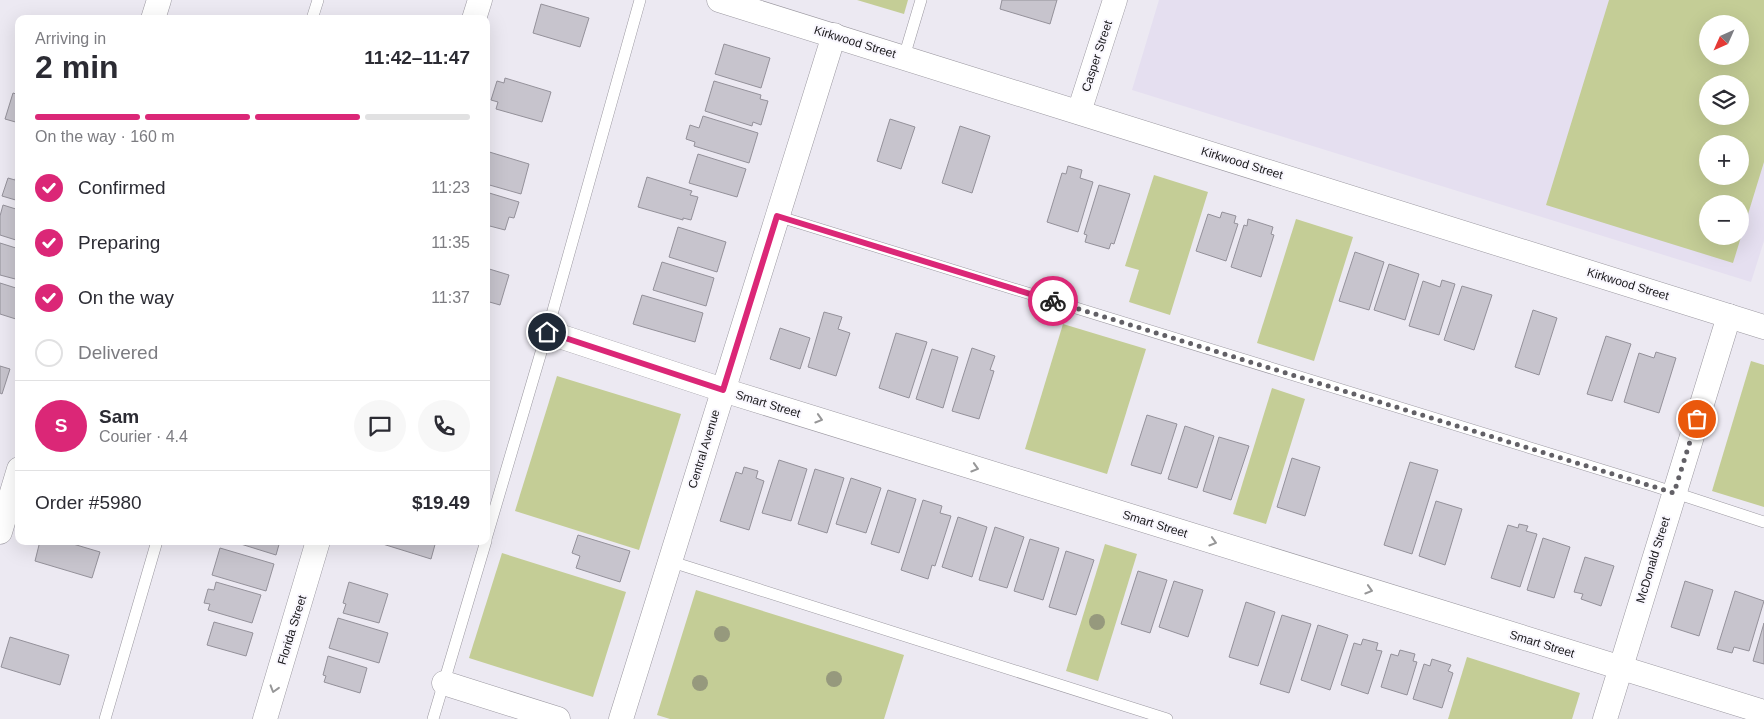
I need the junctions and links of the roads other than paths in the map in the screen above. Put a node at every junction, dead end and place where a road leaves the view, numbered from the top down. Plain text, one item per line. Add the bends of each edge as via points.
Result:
1 (159, 0) edge
2 (318, 0) edge
3 (480, 0) edge
4 (640, 0) edge
5 (719, 0) edge
6 (921, 0) edge
7 (1115, 0) edge
8 (777, 8) edge
9 (154, 15) edge
10 (313, 15) edge
11 (475, 15) edge
12 (834, 35) junction
13 (904, 57) junction
14 (1080, 112) junction
15 (777, 216) junction
16 (1728, 316) junction
17 (1764, 327) edge
18 (547, 332) junction
19 (723, 390) junction
20 (15, 482) edge
21 (1674, 493) junction
22 (1764, 522) edge
23 (490, 526) edge
24 (0, 532) edge
25 (156, 545) edge
26 (317, 545) edge
27 (485, 545) edge
28 (669, 561) junction
29 (1620, 668) junction
30 (444, 683) junction
31 (1764, 712) edge
32 (105, 719) edge
33 (265, 719) edge
34 (433, 719) edge
35 (558, 719) edge
36 (621, 719) edge
37 (1167, 719) edge
38 (1605, 719) edge

1 - 9 street
2 - 10 lane
3 - 11 street
4 - 18 lane
5 - 8 street, Kirkwood Street
6 - 13 lane
7 - 14 street, Casper Street
8 - 12 street, Kirkwood Street
12 - 13 street, Kirkwood Street
12 - 15 street, Central Avenue
13 - 14 street, Kirkwood Street
14 - 16 street, Kirkwood Street
15 - 19 street, Central Avenue
15 - 21 lane
16 - 17 street, Kirkwood Street
16 - 21 street, McDonald Street
18 - 19 street, Smart Street
18 - 23 lane
19 - 28 street, Central Avenue
19 -> 29 street, Smart Street
20 - 24 street
21 - 22 lane
21 - 29 street, McDonald Street
25 - 32 lane
26 -> 33 street, Florida Street
27 - 30 lane
28 - 36 street, Central Avenue
28 - 37 lane
29 - 31 street, Smart Street
29 - 38 street, McDonald Street
30 - 34 lane
30 - 35 street

